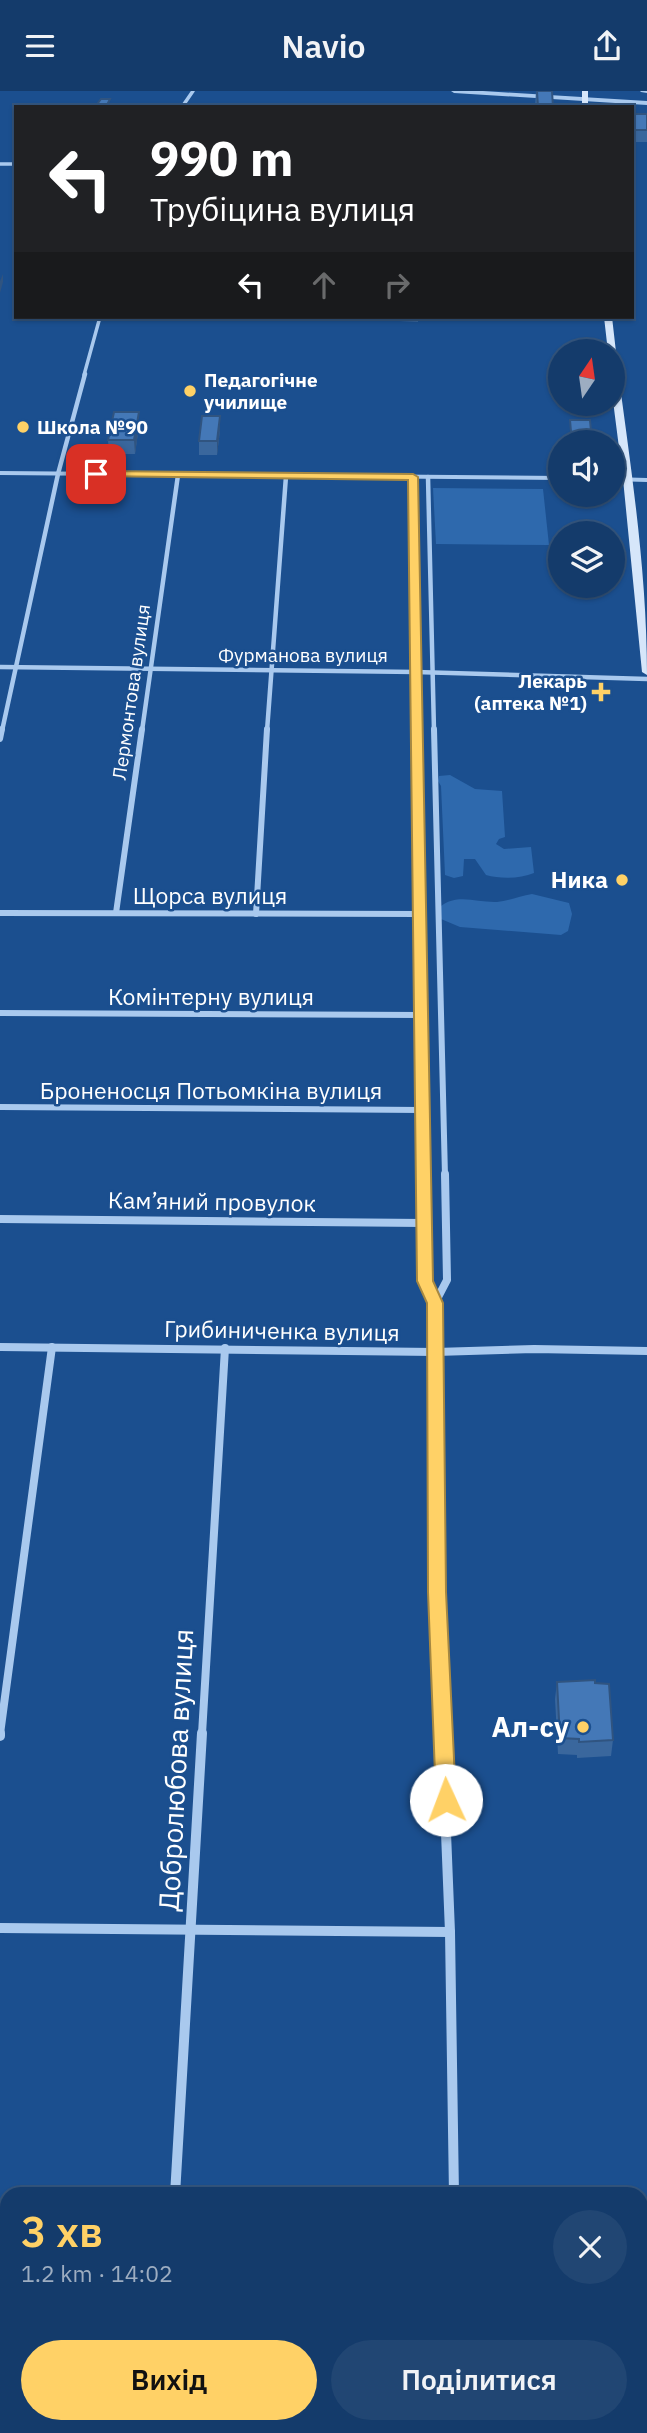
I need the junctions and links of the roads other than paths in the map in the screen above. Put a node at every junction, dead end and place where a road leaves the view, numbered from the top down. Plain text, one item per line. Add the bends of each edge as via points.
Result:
1 (454, 91) edge
2 (585, 99) edge
3 (647, 103) edge
4 (99, 319) edge
5 (608, 319) edge
6 (610, 339) edge
7 (620, 417) edge
8 (0, 473) edge
9 (58, 474) junction
10 (178, 475) junction
11 (286, 476) junction
12 (413, 477) junction
13 (428, 477) junction
14 (548, 478) edge
15 (628, 479) junction
16 (647, 480) edge
17 (0, 667) edge
18 (16, 667) junction
19 (149, 670) junction
20 (270, 671) junction
21 (416, 672) junction
22 (647, 672) edge
23 (432, 673) junction
24 (647, 679) edge
25 (0, 739) edge
26 (0, 913) edge
27 (116, 913) junction
28 (256, 914) junction
29 (419, 914) junction
30 (0, 1013) edge
31 (421, 1015) junction
32 (0, 1108) edge
33 (422, 1110) junction
34 (0, 1219) edge
35 (424, 1223) junction
36 (435, 1303) junction
37 (0, 1347) edge
38 (52, 1347) junction
39 (225, 1349) junction
40 (436, 1352) junction
41 (647, 1352) edge
42 (0, 1736) edge
43 (0, 1928) edge
44 (190, 1930) junction
45 (450, 1932) junction
46 (175, 2187) edge
47 (454, 2187) edge

1 - 2 street
2 - 3 street
4 - 9 street
5 - 6 main road
7 - 15 main road
8 - 9 street
9 - 10 street
9 - 18 street
10 - 11 street
10 - 19 street, Лермонтова вулиця
11 - 12 street
11 - 20 street
12 - 13 street
12 - 21 street
13 - 14 street
13 - 23 street
15 - 16 street
15 - 22 main road
17 - 18 street, Фурманова вулиця
18 - 19 street, Фурманова вулиця
18 - 25 street
19 - 20 street, Фурманова вулиця
19 - 27 street, Лермонтова вулиця
20 - 21 street, Фурманова вулиця
20 - 28 street
21 - 23 street, Фурманова вулиця
21 - 29 street
23 - 24 street, Фурманова вулиця
23 - 36 street via 447,1280
26 - 27 street, Щорса вулиця
27 - 28 street, Щорса вулиця
28 - 29 street, Щорса вулиця
29 - 31 street
30 - 31 street, Комінтерну вулиця
31 - 33 street
32 - 33 street, Броненосця Потьомкіна вулиця
33 - 35 street
34 - 35 street, Кам’яний провулок
35 - 36 street via 425,1281
36 - 40 street
37 - 38 street, Грибиниченка вулиця
38 - 39 street, Грибиниченка вулиця
38 - 42 street
39 - 40 street, Грибиниченка вулиця
39 - 44 street, Добролюбова вулиця
40 - 41 street, Грибиниченка вулиця
40 - 45 street via 437,1592
43 - 44 street
44 - 45 street
44 - 46 street, Добролюбова вулиця
45 - 47 street

